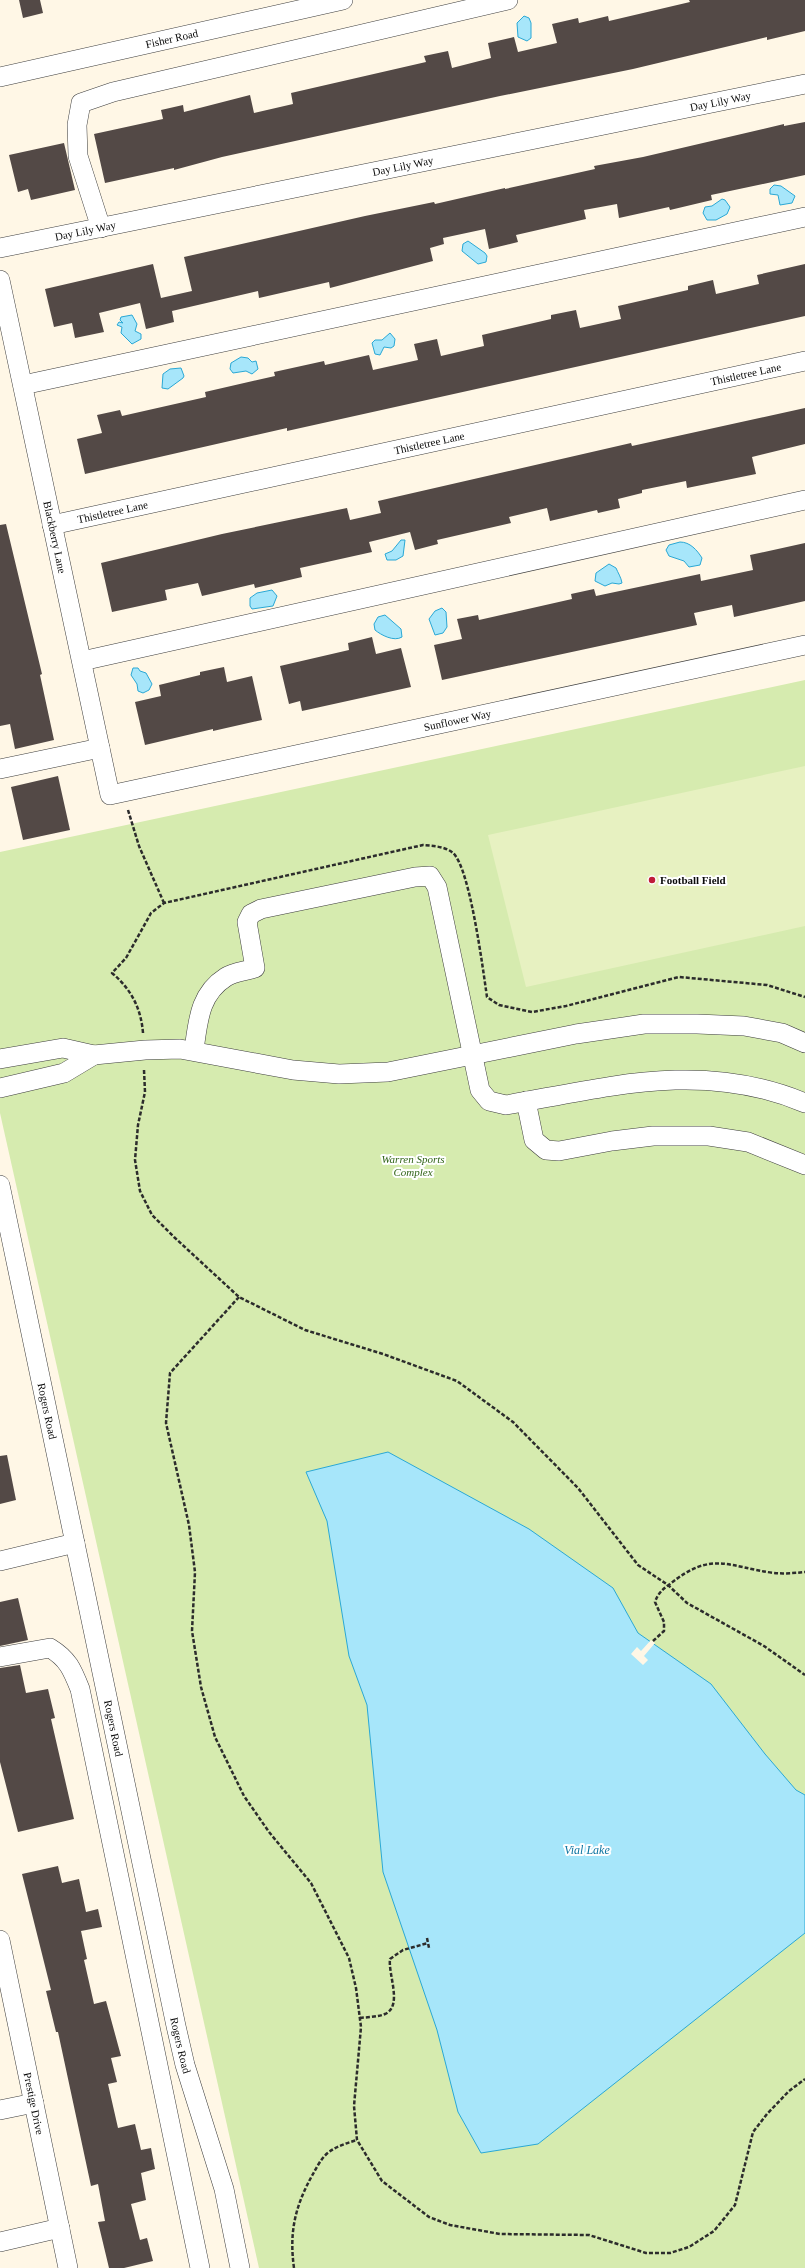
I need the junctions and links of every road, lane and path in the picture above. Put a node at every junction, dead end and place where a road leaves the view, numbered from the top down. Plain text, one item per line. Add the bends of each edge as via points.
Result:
1 (342, 0) edge
2 (508, 0) edge
3 (301, 5) edge
4 (0, 77) edge
5 (805, 84) edge
6 (805, 217) edge
7 (101, 228) junction
8 (0, 248) edge
9 (0, 280) edge
10 (805, 361) edge
11 (23, 385) junction
12 (805, 500) edge
13 (52, 525) junction
14 (805, 645) edge
15 (82, 661) junction
16 (100, 748) junction
17 (0, 769) edge
18 (116, 794) junction
19 (164, 903) dead end
20 (112, 973) dead end
21 (805, 1043) edge
22 (145, 1050) junction
23 (194, 1050) junction
24 (94, 1056) junction
25 (472, 1056) junction
26 (0, 1059) edge
27 (0, 1088) edge
28 (526, 1101) junction
29 (805, 1103) edge
30 (805, 1165) edge
31 (0, 1185) edge
32 (239, 1297) junction
33 (75, 1543) junction
34 (0, 1561) edge
35 (805, 1572) edge
36 (668, 1585) junction
37 (653, 1641) dead end
38 (0, 1657) edge
39 (805, 1675) edge
40 (427, 1938) dead end
41 (0, 1940) edge
42 (428, 1943) junction
43 (430, 1948) dead end
44 (3, 1968) edge
45 (360, 2018) junction
46 (805, 2079) edge
47 (34, 2103) junction
48 (0, 2110) edge
49 (357, 2140) junction
50 (60, 2228) junction
51 (0, 2242) edge
52 (68, 2268) edge
53 (200, 2268) edge
54 (240, 2268) edge
55 (294, 2268) edge

1 - 3 street, Fisher Road
2 - 7 street via 113,92 81,103 77,125 78,156
3 - 4 street, Fisher Road
5 - 7 street, Day Lily Way
6 - 11 street
7 - 8 street, Day Lily Way
9 - 11 street, Blackberry Lane
10 - 13 street, Thistletree Lane
11 - 13 street, Blackberry Lane
12 - 15 street
13 - 15 street, Blackberry Lane
14 - 18 street, Sunflower Way
15 - 16 street, Blackberry Lane
16 - 17 street
16 - 18 street, Blackberry Lane
18 - 19 path
20 - 22 path via 134,998 142,1015
21 - 25 street via 782,1033 744,1026 644,1024 576,1034
22 - 23 street
22 - 24 street
22 - 32 path via 145,1092 138,1125 136,1160 140,1192 152,1215
23 - 25 street via 293,1070 339,1074 388,1072
23 - 25 street via 199,1012 209,991 226,976 255,968 247,922 251,914 261,909 430,876 437,887
24 - 26 street via 63,1048
24 - 27 street via 64,1073
25 - 28 street via 480,1090 489,1100 506,1104
28 - 29 street via 636,1082 693,1080 732,1083 777,1091
28 - 30 street via 534,1140 546,1150 559,1151 653,1136 709,1136 748,1142
31 - 33 street, Rogers Road
32 - 36 path via 305,1330 383,1354 457,1381 513,1422 578,1488 638,1565
32 - 45 path via 170,1373 166,1423 189,1525 195,1572 192,1631 201,1687 215,1737 244,1796 269,1832 311,1882 349,1958
33 - 34 street
33 - 54 street, Rogers Road via 180,2042 224,2189
35 - 36 path via 775,1573 710,1563 694,1566
36 - 37 path via 655,1602 664,1622 664,1630
36 - 39 path via 687,1603 764,1646
38 - 53 street via 50,1648 63,1656 73,1671 80,1689
40 - 42 path
41 - 44 street, Prestige Drive
42 - 43 path
42 - 45 path via 403,1950 390,1959 395,2002 391,2010 384,2015
44 - 47 street, Prestige Drive
45 - 49 path via 354,2106
46 - 49 path via 767,2114 753,2132 735,2205 714,2231 689,2247 670,2253 646,2253 589,2235 500,2234 450,2226 429,2217 382,2181
47 - 48 street
47 - 50 street, Prestige Drive
49 - 55 path via 328,2153 319,2163 306,2187 295,2213 291,2245
50 - 51 street
50 - 52 street, Prestige Drive

